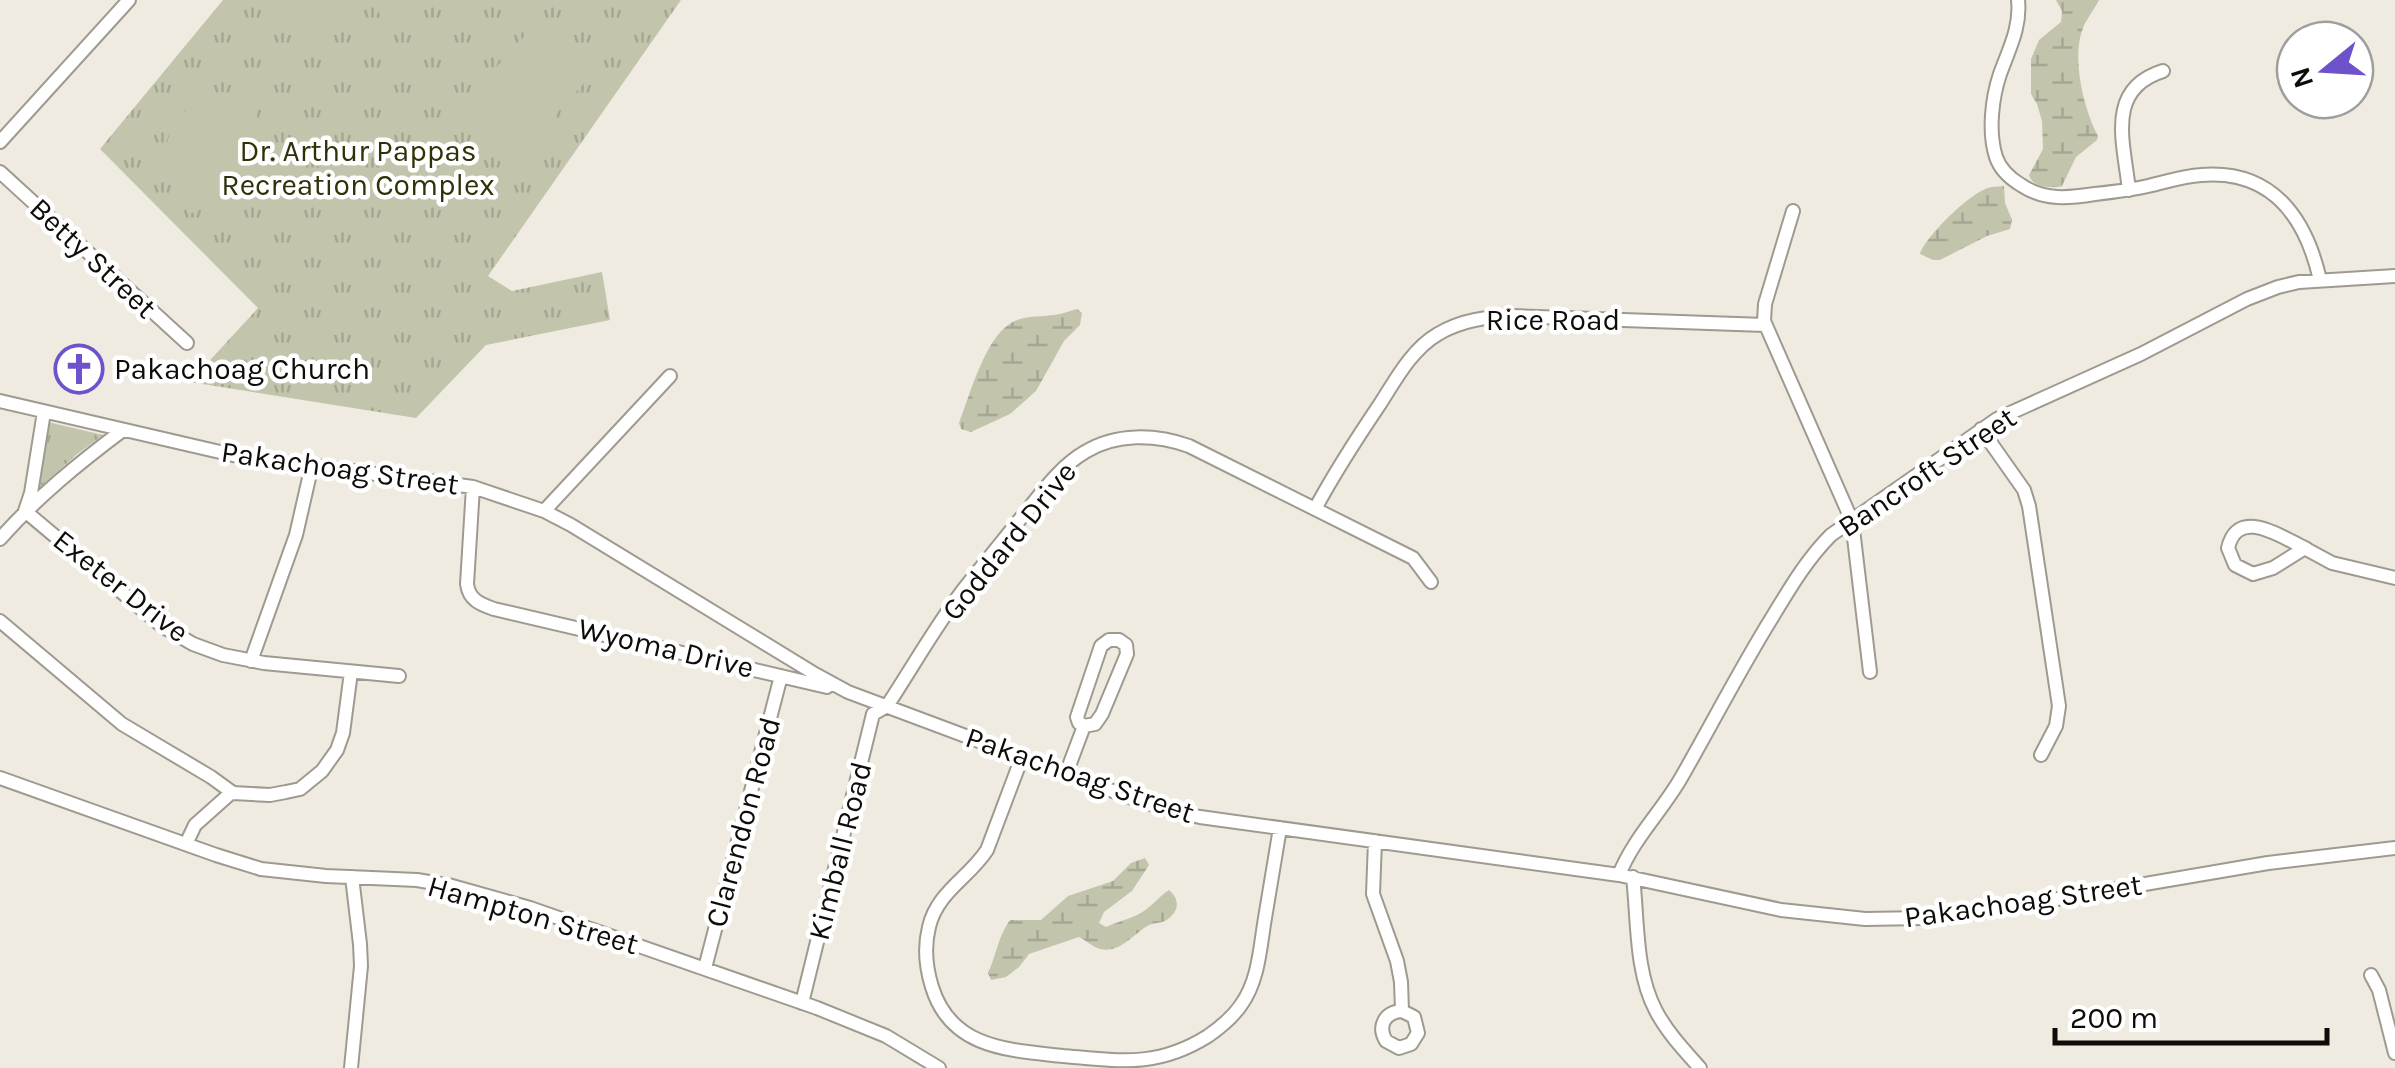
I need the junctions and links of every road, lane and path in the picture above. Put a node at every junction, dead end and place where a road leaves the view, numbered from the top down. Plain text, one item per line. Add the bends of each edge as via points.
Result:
1 (129, 0) edge
2 (2018, 0) edge
3 (2163, 71) dead end
4 (0, 142) edge
5 (0, 172) edge
6 (2129, 190) junction
7 (1793, 211) dead end
8 (2395, 276) edge
9 (2320, 280) junction
10 (1765, 325) junction
11 (187, 342) dead end
12 (670, 376) dead end
13 (0, 401) edge
14 (44, 412) junction
15 (1980, 429) junction
16 (123, 430) junction
17 (312, 465) junction
18 (473, 487) junction
19 (1315, 508) junction
20 (25, 510) junction
21 (544, 510) junction
22 (1852, 521) junction
23 (0, 538) edge
24 (2304, 548) junction
25 (2395, 578) edge
26 (1431, 582) dead end
27 (0, 620) edge
28 (252, 660) junction
29 (351, 672) junction
30 (1870, 672) dead end
31 (399, 676) dead end
32 (781, 676) junction
33 (848, 692) junction
34 (887, 706) junction
35 (1084, 726) junction
36 (2041, 755) dead end
37 (1022, 757) junction
38 (1066, 774) junction
39 (0, 778) edge
40 (232, 792) junction
41 (1280, 828) junction
42 (1375, 841) junction
43 (186, 844) junction
44 (2395, 848) edge
45 (1626, 876) junction
46 (352, 878) junction
47 (705, 968) junction
48 (2371, 974) dead end
49 (802, 1002) junction
50 (1402, 1011) dead end
51 (2395, 1053) edge
52 (351, 1068) edge
53 (938, 1068) edge
54 (1700, 1068) edge

1 - 4 street
2 - 6 street via 2017,26 1994,96 1998,162 2020,184 2048,196
3 - 6 street via 2140,80 2125,103
5 - 11 street, Betty Street
6 - 9 street via 2206,174 2261,186 2299,223
7 - 10 street
8 - 9 street, Bancroft Street
9 - 15 street, Bancroft Street via 2246,299
10 - 19 street, Rice Road via 1512,316 1452,326 1404,366
10 - 22 street
12 - 21 street
13 - 14 street, Pakachoag Street
14 - 16 street, Pakachoag Street
14 - 20 street
15 - 22 street, Bancroft Street
15 - 36 street via 2030,506 2059,710
16 - 17 street, Pakachoag Street
16 - 20 street
17 - 18 street, Pakachoag Street
17 - 28 street via 296,535
18 - 21 street, Pakachoag Street
18 - 32 street, Wyoma Drive via 466,584 473,600
19 - 26 street, Goddard Drive via 1413,558
19 - 34 street, Goddard Drive via 1179,442 1136,437 1096,446 1069,464 961,593
20 - 23 street
20 - 28 street, Exeter Drive via 180,638
21 - 33 street, Pakachoag Street
22 - 30 street
22 - 45 street, Bancroft Street via 1802,570 1758,639 1682,776 1630,853
24 - 24 street via 2250,526 2234,533 2228,548 2235,566 2254,574
24 - 25 street via 2332,563
27 - 40 street via 122,724
28 - 29 street, Exeter Drive
29 - 31 street, Exeter Drive
29 - 40 street via 343,734 322,771 300,789
32 - 33 street, Wyoma Drive
32 - 47 street, Clarendon Road
33 - 34 street, Pakachoag Street
34 - 37 street, Pakachoag Street
34 - 49 street, Kimball Road via 873,714
35 - 35 street via 1077,717 1102,646 1119,640 1127,651 1121,669 1100,718
35 - 38 street
37 - 38 street, Pakachoag Street
37 - 41 street via 987,850 937,906 926,949 934,994 946,1015 966,1034 1009,1050 1158,1060 1191,1048 1225,1024 1254,980
38 - 41 street, Pakachoag Street via 1179,813
39 - 43 street, Hampton Street
40 - 43 street via 195,825
41 - 42 street, Pakachoag Street
42 - 45 street, Pakachoag Street
42 - 50 street via 1373,894 1400,971
43 - 46 street, Hampton Street via 261,869
44 - 45 street, Pakachoag Street via 1922,918 1799,913
45 - 54 street via 1651,1000
46 - 47 street, Hampton Street via 452,886
46 - 52 street via 361,966
47 - 49 street, Hampton Street
48 - 51 street
49 - 53 street, Hampton Street via 886,1036

